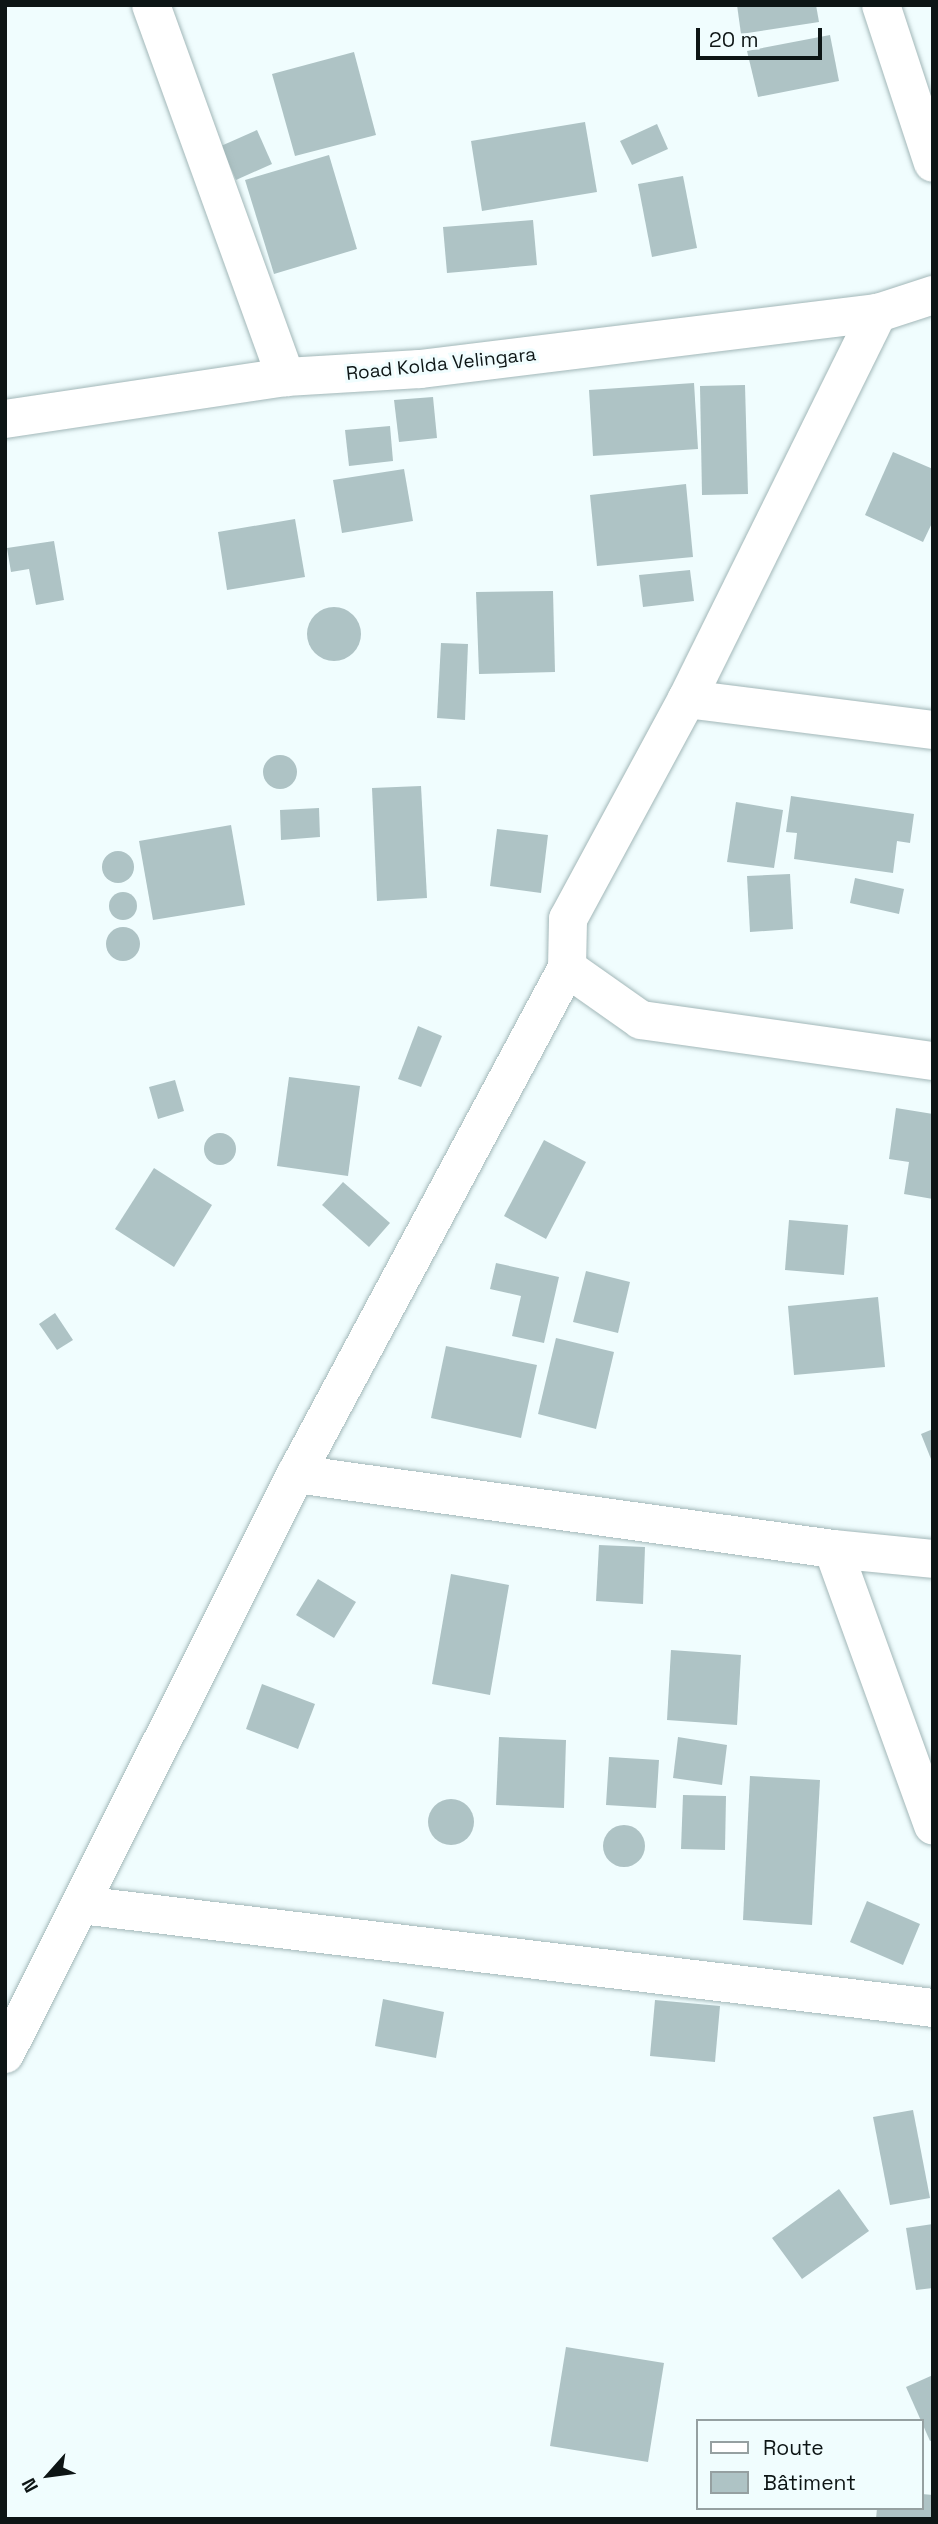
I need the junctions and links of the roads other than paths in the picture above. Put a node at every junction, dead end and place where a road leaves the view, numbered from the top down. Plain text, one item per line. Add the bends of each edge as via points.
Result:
1 (150, 5) edge
2 (881, 5) edge
3 (933, 163) edge
4 (933, 295) edge
5 (878, 313) junction
6 (286, 377) junction
7 (5, 419) edge
8 (687, 699) junction
9 (933, 730) edge
10 (567, 968) junction
11 (933, 1061) edge
12 (296, 1475) junction
13 (833, 1549) junction
14 (933, 1559) edge
15 (933, 1825) edge
16 (81, 1905) junction
17 (933, 2008) edge
18 (5, 2054) edge

1 - 6 street
2 - 3 street
4 - 5 street, Road Kolda Velingara
5 - 6 street, Road Kolda Velingara via 420,369
5 - 8 street
6 - 7 street, Road Kolda Velingara
8 - 9 street
8 - 10 street via 568,919
10 - 11 street via 641,1020
10 - 12 street
12 - 13 street
12 - 16 street
13 - 14 street
13 - 15 street
16 - 17 street
16 - 18 street

